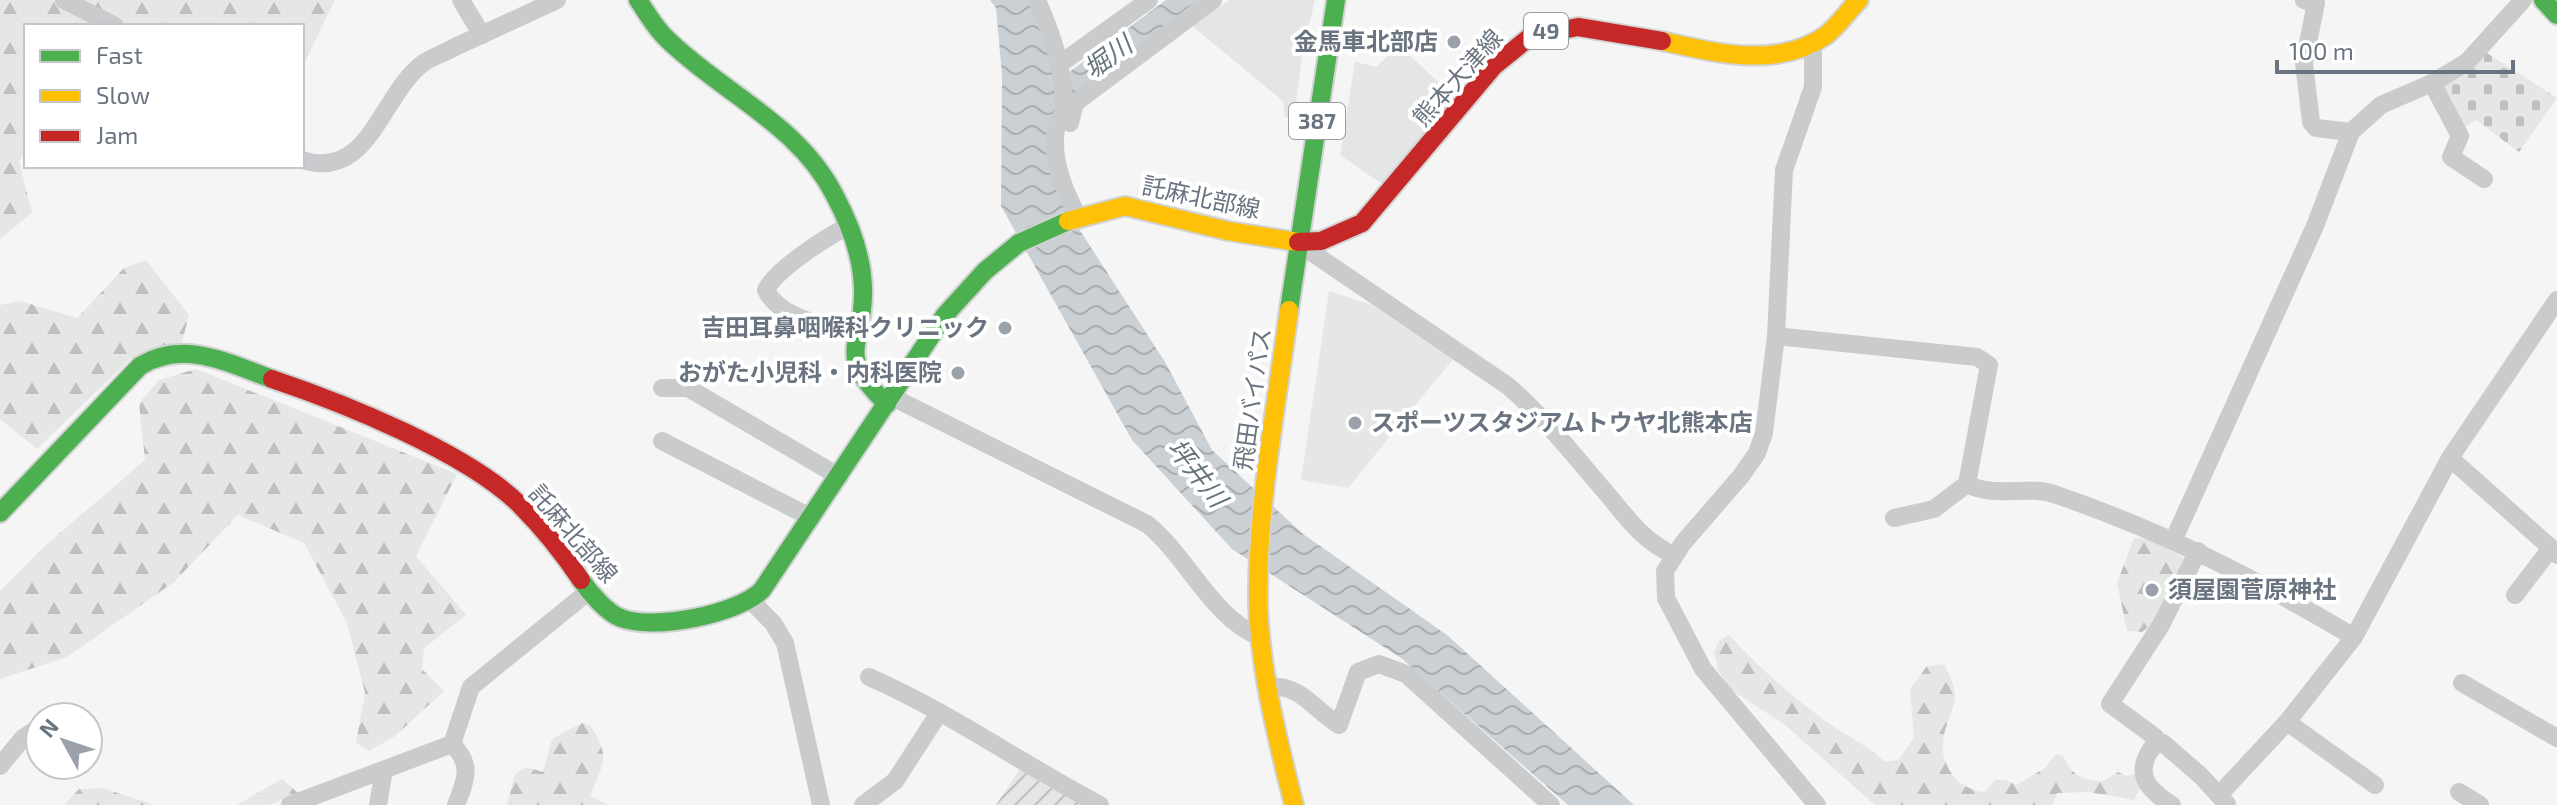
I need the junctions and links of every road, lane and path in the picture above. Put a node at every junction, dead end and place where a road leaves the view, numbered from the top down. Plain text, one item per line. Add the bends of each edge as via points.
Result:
1 (64, 0) edge
2 (461, 0) edge
3 (557, 0) edge
4 (638, 0) edge
5 (1037, 0) edge
6 (1149, 0) edge
7 (1213, 0) edge
8 (1336, 0) edge
9 (1859, 0) edge
10 (2304, 0) edge
11 (2523, 0) edge
12 (2543, 0) edge
13 (2557, 15) edge
14 (111, 24) edge
15 (482, 35) junction
16 (1813, 45) junction
17 (1061, 67) junction
18 (2432, 83) junction
19 (2351, 132) junction
20 (1057, 149) junction
21 (304, 160) edge
22 (2484, 179) dead end
23 (1076, 218) junction
24 (848, 226) junction
25 (1298, 242) junction
26 (2557, 300) edge
27 (855, 335) junction
28 (1776, 336) junction
29 (662, 388) dead end
30 (890, 401) junction
31 (662, 441) dead end
32 (2450, 458) junction
33 (840, 477) junction
34 (1967, 484) junction
35 (0, 513) edge
36 (812, 518) junction
37 (1894, 518) dead end
38 (2174, 539) junction
39 (2198, 551) junction
40 (2554, 551) edge
41 (1674, 555) junction
42 (589, 591) junction
43 (2515, 595) dead end
44 (751, 601) junction
45 (1260, 637) junction
46 (2354, 637) junction
47 (869, 677) dead end
48 (2462, 683) dead end
49 (1267, 686) junction
50 (939, 713) junction
51 (2287, 722) junction
52 (2556, 734) edge
53 (24, 737) edge
54 (452, 744) junction
55 (2155, 745) junction
56 (0, 766) edge
57 (384, 770) junction
58 (2375, 785) dead end
59 (2459, 792) dead end
60 (2223, 800) edge
61 (290, 805) edge
62 (378, 805) edge
63 (456, 805) edge
64 (821, 805) edge
65 (863, 805) edge
66 (1100, 805) edge
67 (1294, 805) edge
68 (1551, 805) edge
69 (1817, 805) edge
70 (2172, 805) edge
71 (2480, 805) edge

1 - 14 street
2 - 15 street
3 - 15 street
4 - 24 main road via 667,39 808,155 834,192
5 - 17 street
6 - 17 street
7 - 20 street via 1075,103 1064,143
8 - 25 main road, 飛田バイパス / 387
9 - 16 main road, 熊本大津線 / 49
10 - 19 street via 2316,3 2304,63 2311,122 2316,128
11 - 18 street via 2477,54
12 - 13 main road
15 - 21 street via 422,64 346,161 325,165
16 - 25 main road, 熊本大津線 / 49 via 1756,56 1604,29 1566,26 1537,34 1494,66 1362,223 1321,241
16 - 28 street via 1813,87 1784,170
17 - 20 street via 1064,109 1056,129
18 - 19 street via 2381,105
18 - 22 street via 2460,136 2451,157
19 - 38 street via 2315,226
20 - 23 street via 1064,191
23 - 25 main road, 託麻北部線 via 1125,206
23 - 30 main road, 託麻北部線 via 1019,243 985,271 954,305
24 - 27 main road via 863,274
24 - 27 street via 808,252 766,290 793,314
25 - 41 street via 1508,386 1638,531 1653,546
25 - 45 main road, 飛田バイパス / 387 via 1265,496
26 - 32 street
27 - 30 main road via 857,375
28 - 34 street via 1984,359 1989,365
28 - 41 street via 1757,453
29 - 33 street via 688,388
30 - 33 main road, 託麻北部線
30 - 45 street via 1147,524 1179,554 1230,620
31 - 36 street
32 - 40 street
32 - 46 street
33 - 36 main road, 託麻北部線
34 - 37 street via 1934,509
34 - 38 street via 1996,492 2054,493
35 - 42 main road, 託麻北部線 via 140,366 158,355 196,352 319,395 483,475 536,522
36 - 44 main road, 託麻北部線
38 - 39 street
39 - 46 street
39 - 55 street via 2161,625 2110,704 2150,731
40 - 43 street
41 - 69 street via 1665,571 1666,598 1703,669
42 - 44 main road, 託麻北部線 via 619,618 648,623
42 - 54 street via 471,687
44 - 64 street via 785,643
45 - 49 main road, 飛田バイパス / 387
46 - 51 street
47 - 50 street
48 - 52 street
49 - 67 main road, 飛田バイパス / 387
49 - 68 street via 1297,691 1339,725 1358,672 1379,664 1392,666 1436,698
50 - 65 street via 901,774
50 - 66 street
51 - 58 street
51 - 60 street
53 - 56 street
54 - 57 street
54 - 63 street via 465,757 468,773
55 - 60 street via 2163,743
55 - 70 street via 2144,767 2145,780 2149,790
57 - 61 street
57 - 62 street
59 - 71 street

